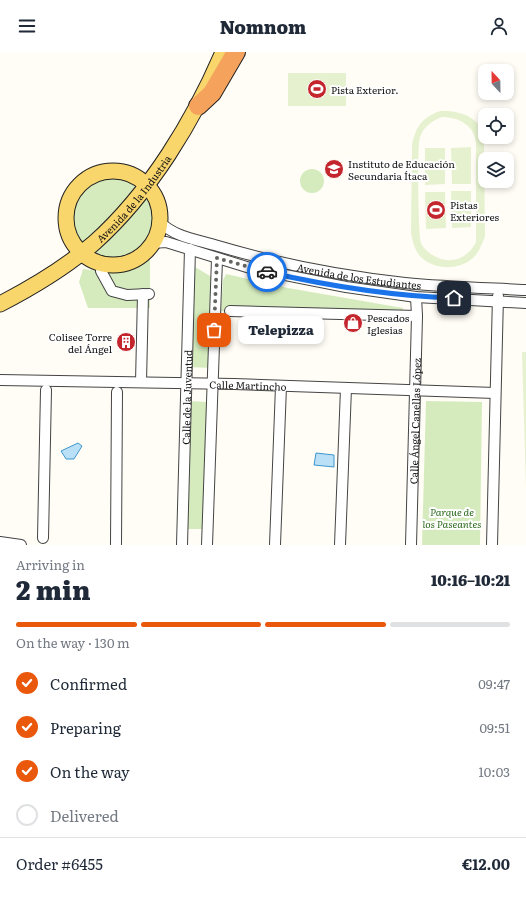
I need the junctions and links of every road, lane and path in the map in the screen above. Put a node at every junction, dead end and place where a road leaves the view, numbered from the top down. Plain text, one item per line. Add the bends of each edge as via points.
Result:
1 (223, 52) edge
2 (236, 52) edge
3 (198, 106) junction
4 (147, 184) junction
5 (160, 222) junction
6 (153, 243) junction
7 (190, 250) junction
8 (82, 253) junction
9 (217, 258) junction
10 (265, 259) junction
11 (250, 268) junction
12 (101, 271) dead end
13 (498, 288) junction
14 (526, 290) edge
15 (416, 296) junction
16 (497, 302) junction
17 (526, 303) edge
18 (0, 304) edge
19 (230, 311) dead end
20 (417, 316) junction
21 (0, 380) edge
22 (141, 382) junction
23 (186, 383) junction
24 (211, 384) junction
25 (281, 386) junction
26 (346, 388) junction
27 (46, 390) dead end
28 (415, 391) junction
29 (117, 392) dead end
30 (495, 393) junction
31 (43, 538) dead end
32 (0, 542) edge
33 (21, 545) edge
34 (116, 545) edge
35 (182, 545) edge
36 (207, 545) edge
37 (275, 545) edge
38 (340, 545) edge
39 (411, 545) edge
40 (492, 545) edge

1 - 3 main road, Avenida de la Industria
2 - 3 highway via 212,93
3 - 4 main road, Avenida de la Industria
4 - 5 main road via 158,204
4 - 8 main road, Avenida de la Industria via 117,220
4 - 8 main road via 130,175 115,172 100,174 80,186 71,198 66,220 70,236
5 - 6 main road
5 - 10 street, Avenida de los Estudiantes via 174,232
6 - 7 street, Avenida de los Estudiantes via 166,242
6 - 8 main road via 142,255 119,264 99,263
7 - 9 street, Avenida de los Estudiantes
7 - 23 street, Calle de la Juventud
8 - 18 main road, Avenida de la Industria via 42,281
9 - 11 street, Avenida de los Estudiantes
9 - 24 street
10 - 11 street
10 - 13 street, Avenida de los Estudiantes via 376,280
11 - 15 street, Avenida de los Estudiantes via 346,287
12 - 22 street via 112,291 127,295 147,294
13 - 14 street, Avenida de los Estudiantes
13 - 16 street
15 - 16 street, Avenida de los Estudiantes
15 - 20 street, Calle Ángel Canellas López
16 - 17 street, Avenida de los Estudiantes
16 - 30 street
19 - 20 street
20 - 28 street, Calle Ángel Canellas López
21 - 22 street, Calle Martincho
22 - 23 street, Calle Martincho
23 - 24 street, Calle Martincho
23 - 35 street, Calle de la Juventud
24 - 25 street, Calle Martincho
24 - 36 street
25 - 26 street, Calle Martincho
25 - 37 street
26 - 28 street, Calle Martincho
26 - 38 street
27 - 31 street
28 - 30 street, Calle Martincho
28 - 39 street, Calle Ángel Canellas López
29 - 34 street
30 - 40 street
32 - 33 street

